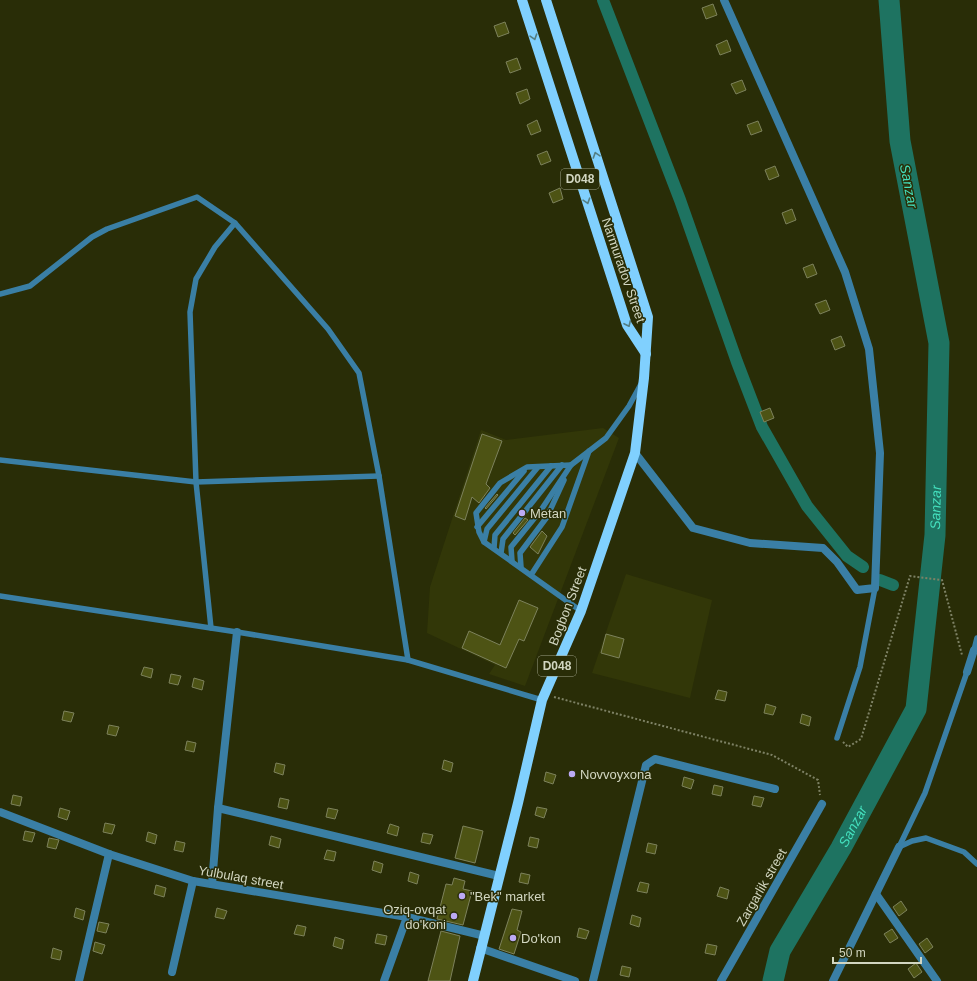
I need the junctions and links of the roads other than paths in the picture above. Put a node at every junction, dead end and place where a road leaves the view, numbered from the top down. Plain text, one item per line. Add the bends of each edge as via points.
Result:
1 (522, 0) edge
2 (546, 0) edge
3 (724, 0) edge
4 (235, 223) junction
5 (0, 294) edge
6 (646, 354) junction
7 (644, 378) junction
8 (590, 450) junction
9 (634, 454) junction
10 (0, 460) edge
11 (562, 465) junction
12 (571, 465) junction
13 (551, 466) junction
14 (527, 467) junction
15 (538, 467) junction
16 (379, 476) junction
17 (196, 482) junction
18 (478, 527) junction
19 (484, 542) junction
20 (494, 548) junction
21 (501, 553) junction
22 (512, 561) junction
23 (521, 568) junction
24 (531, 575) junction
25 (875, 588) junction
26 (0, 596) edge
27 (580, 611) junction
28 (211, 628) junction
29 (237, 632) junction
30 (977, 638) edge
31 (976, 649) edge
32 (408, 660) junction
33 (967, 672) joint
34 (543, 697) junction
35 (837, 738) road end
36 (775, 789) dead end
37 (822, 804) road end
38 (218, 808) junction
39 (0, 812) edge
40 (898, 847) junction
41 (109, 854) junction
42 (977, 864) edge
43 (499, 876) junction
44 (192, 881) junction
45 (212, 884) junction
46 (876, 894) junction
47 (407, 917) junction
48 (485, 936) junction
49 (480, 948) junction
50 (172, 972) dead end
51 (79, 981) edge
52 (384, 981) edge
53 (472, 981) edge
54 (575, 981) edge
55 (593, 981) edge
56 (721, 981) edge
57 (833, 981) edge
58 (937, 981) edge

1 -> 6 main road, Narmuradov Street / D048 via 627,325
6 -> 2 main road, Narmuradov Street / D048 via 648,317
3 - 25 street via 845,272 869,349 880,452
4 - 5 lane via 197,197 107,229 92,237 30,286
4 - 16 lane via 328,329 359,373
4 - 17 lane via 215,247 196,279 190,312
6 - 7 main road, Bogbon Street / D048
7 - 8 lane via 629,406 606,438
7 - 9 main road, Bogbon Street / D048
8 - 12 lane
8 - 24 lane via 562,527
9 - 25 street via 693,528 750,543 823,548 837,562 857,590
9 - 27 main road, Bogbon Street / D048
10 - 17 lane
11 - 12 lane
11 - 13 lane
11 - 21 lane via 503,539
12 - 22 lane via 512,547
12 - 23 lane via 548,517 520,553
13 - 15 lane
13 - 20 lane via 495,535
14 - 15 lane
14 - 18 lane
14 - 18 lane via 500,483 476,513
15 - 19 lane via 487,529
16 - 17 lane
16 - 32 lane
17 - 28 lane
18 - 19 lane
19 - 20 lane
20 - 21 lane
21 - 22 lane
22 - 23 lane
23 - 24 lane
24 - 27 lane
25 - 35 lane via 860,667
26 - 28 lane
27 - 34 main road, Bogbon Street / D048
28 - 29 lane
29 - 32 lane
29 - 38 street
30 - 31 lane
31 - 33 street
32 - 34 lane
33 - 40 lane via 925,793
34 - 43 main road, Bogbon Street / D048
36 - 55 street via 655,758 646,765
37 - 56 street, Zargarlik street
38 - 43 street
38 - 45 street
39 - 41 street, Yulbulaq street
40 - 42 lane via 926,838 964,852
40 - 46 street
41 - 44 street, Yulbulaq street
41 - 51 street
43 - 48 main road, Bogbon Street / D048
44 - 45 street, Yulbulaq street
44 - 50 street
45 - 47 street, Yulbulaq street
46 - 57 street
46 - 58 street
47 - 48 street, Yulbulaq street
47 - 52 street
48 - 49 main road, Bogbon Street / D048
49 - 53 main road, Bogbon Street / D048
49 - 54 street

